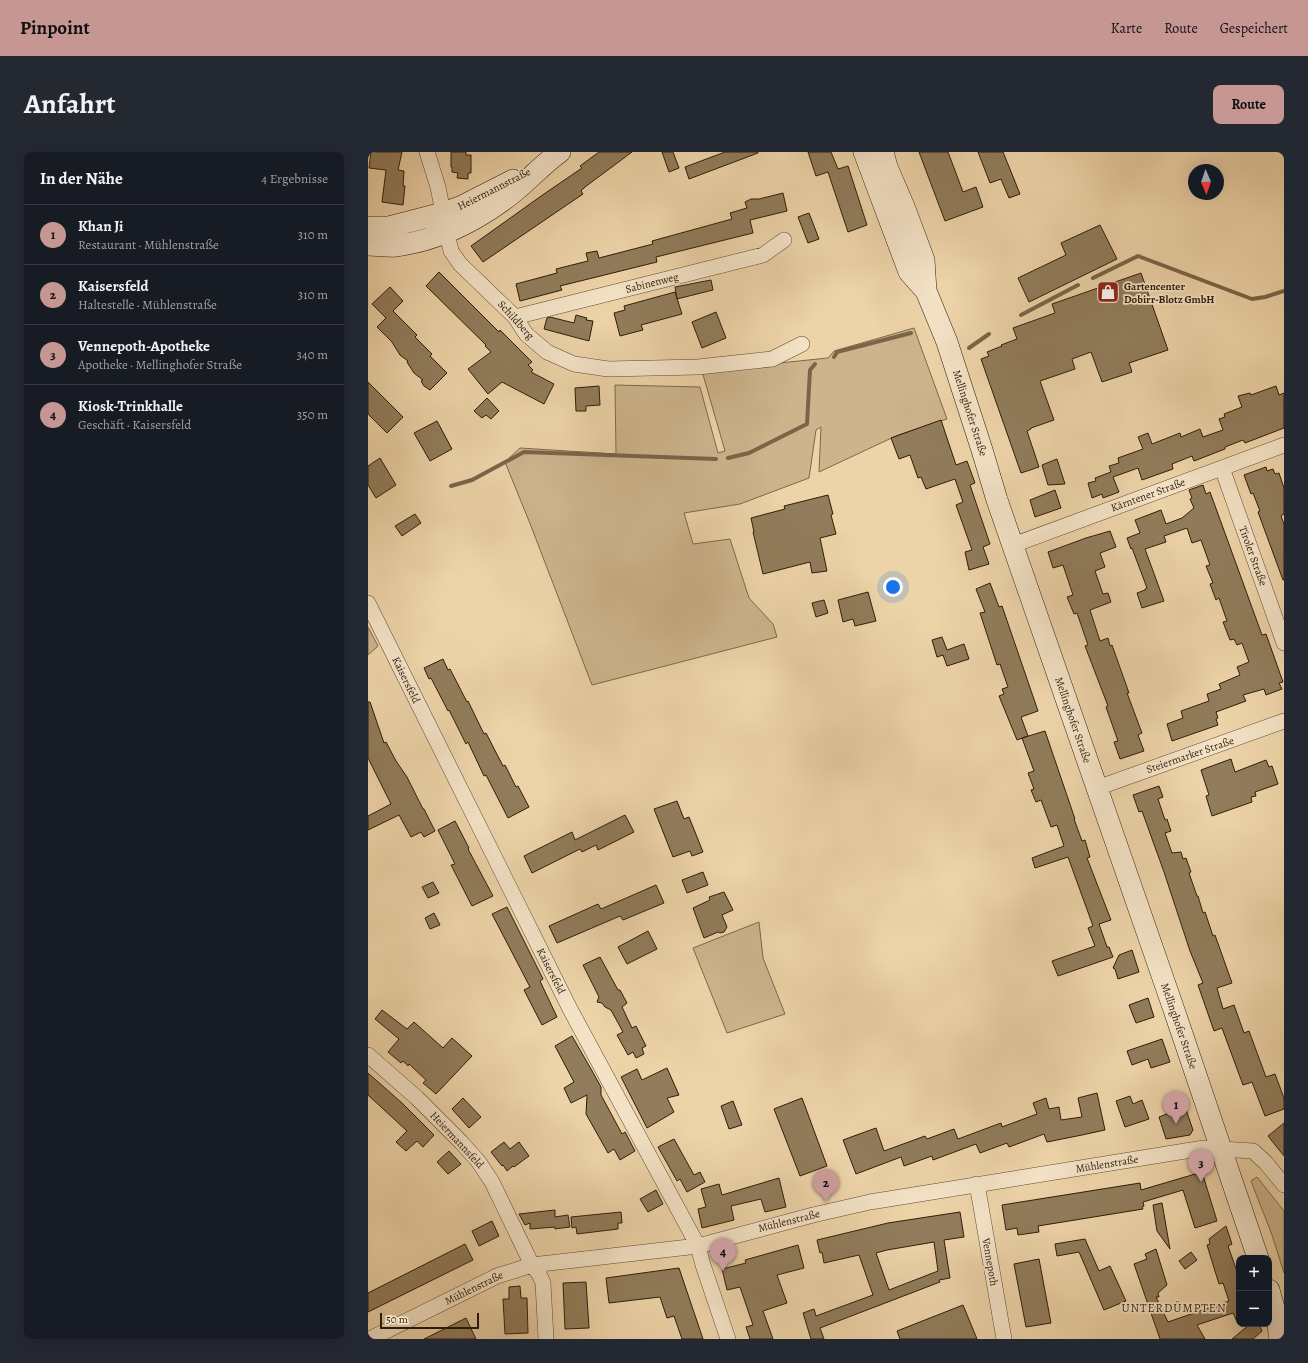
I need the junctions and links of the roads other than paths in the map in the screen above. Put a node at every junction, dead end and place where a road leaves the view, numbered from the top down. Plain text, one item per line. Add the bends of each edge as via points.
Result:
1 (427, 152) edge
2 (864, 152) edge
3 (883, 152) edge
4 (552, 157) edge
5 (445, 223) junction
6 (368, 227) edge
7 (784, 240) dead end
8 (368, 245) edge
9 (926, 291) junction
10 (515, 317) junction
11 (802, 344) dead end
12 (1284, 445) edge
13 (1222, 468) junction
14 (1013, 545) junction
15 (368, 603) edge
16 (1284, 643) edge
17 (1284, 721) edge
18 (1097, 788) junction
19 (368, 1055) edge
20 (1222, 1149) junction
21 (977, 1184) junction
22 (1284, 1186) edge
23 (698, 1246) junction
24 (1257, 1255) edge
25 (532, 1265) junction
26 (1269, 1291) edge
27 (1280, 1317) edge
28 (370, 1339) edge
29 (546, 1339) edge
30 (728, 1339) edge
31 (1004, 1339) edge
32 (1280, 1339) edge

1 - 5 street, Schildberg via 438,187
2 - 9 main road, Mellinghofer Straße via 909,272
3 - 9 main road, Mellinghofer Straße via 924,260
4 - 5 main road, Heiermannstraße via 462,206
5 - 6 main road
5 - 8 main road, Heiermannstraße via 422,240 394,246
5 - 10 street, Schildberg via 451,252 460,264
7 - 10 street, Sabinenweg via 762,255
9 - 14 main road, Mellinghofer Straße via 947,342
10 - 11 street, Schildberg via 526,334 547,352 574,364 608,368 698,367 772,359
12 - 13 street, Kärntener Straße
13 - 14 street, Kärntener Straße
13 - 16 street, Tiroler Straße
14 - 18 main road, Mellinghofer Straße
15 - 23 street, Kaisersfeld via 570,1009
17 - 18 street, Steiermarker Straße
18 - 20 main road, Mellinghofer Straße
19 - 25 street, Heiermannsfeld via 417,1098 478,1161 492,1182
20 - 21 street, Mühlenstraße via 1204,1148
20 - 22 street via 1253,1151
20 - 24 main road, Mellinghofer Straße
21 - 23 street, Mühlenstraße via 856,1205
21 - 31 street, Vennepoth
23 - 25 street, Mühlenstraße
23 - 30 street, Kaisersfeld
25 - 28 street, Mühlenstraße via 497,1276
25 - 29 street, Heiermannsfeld via 543,1283
26 - 27 main road
27 - 32 main road

